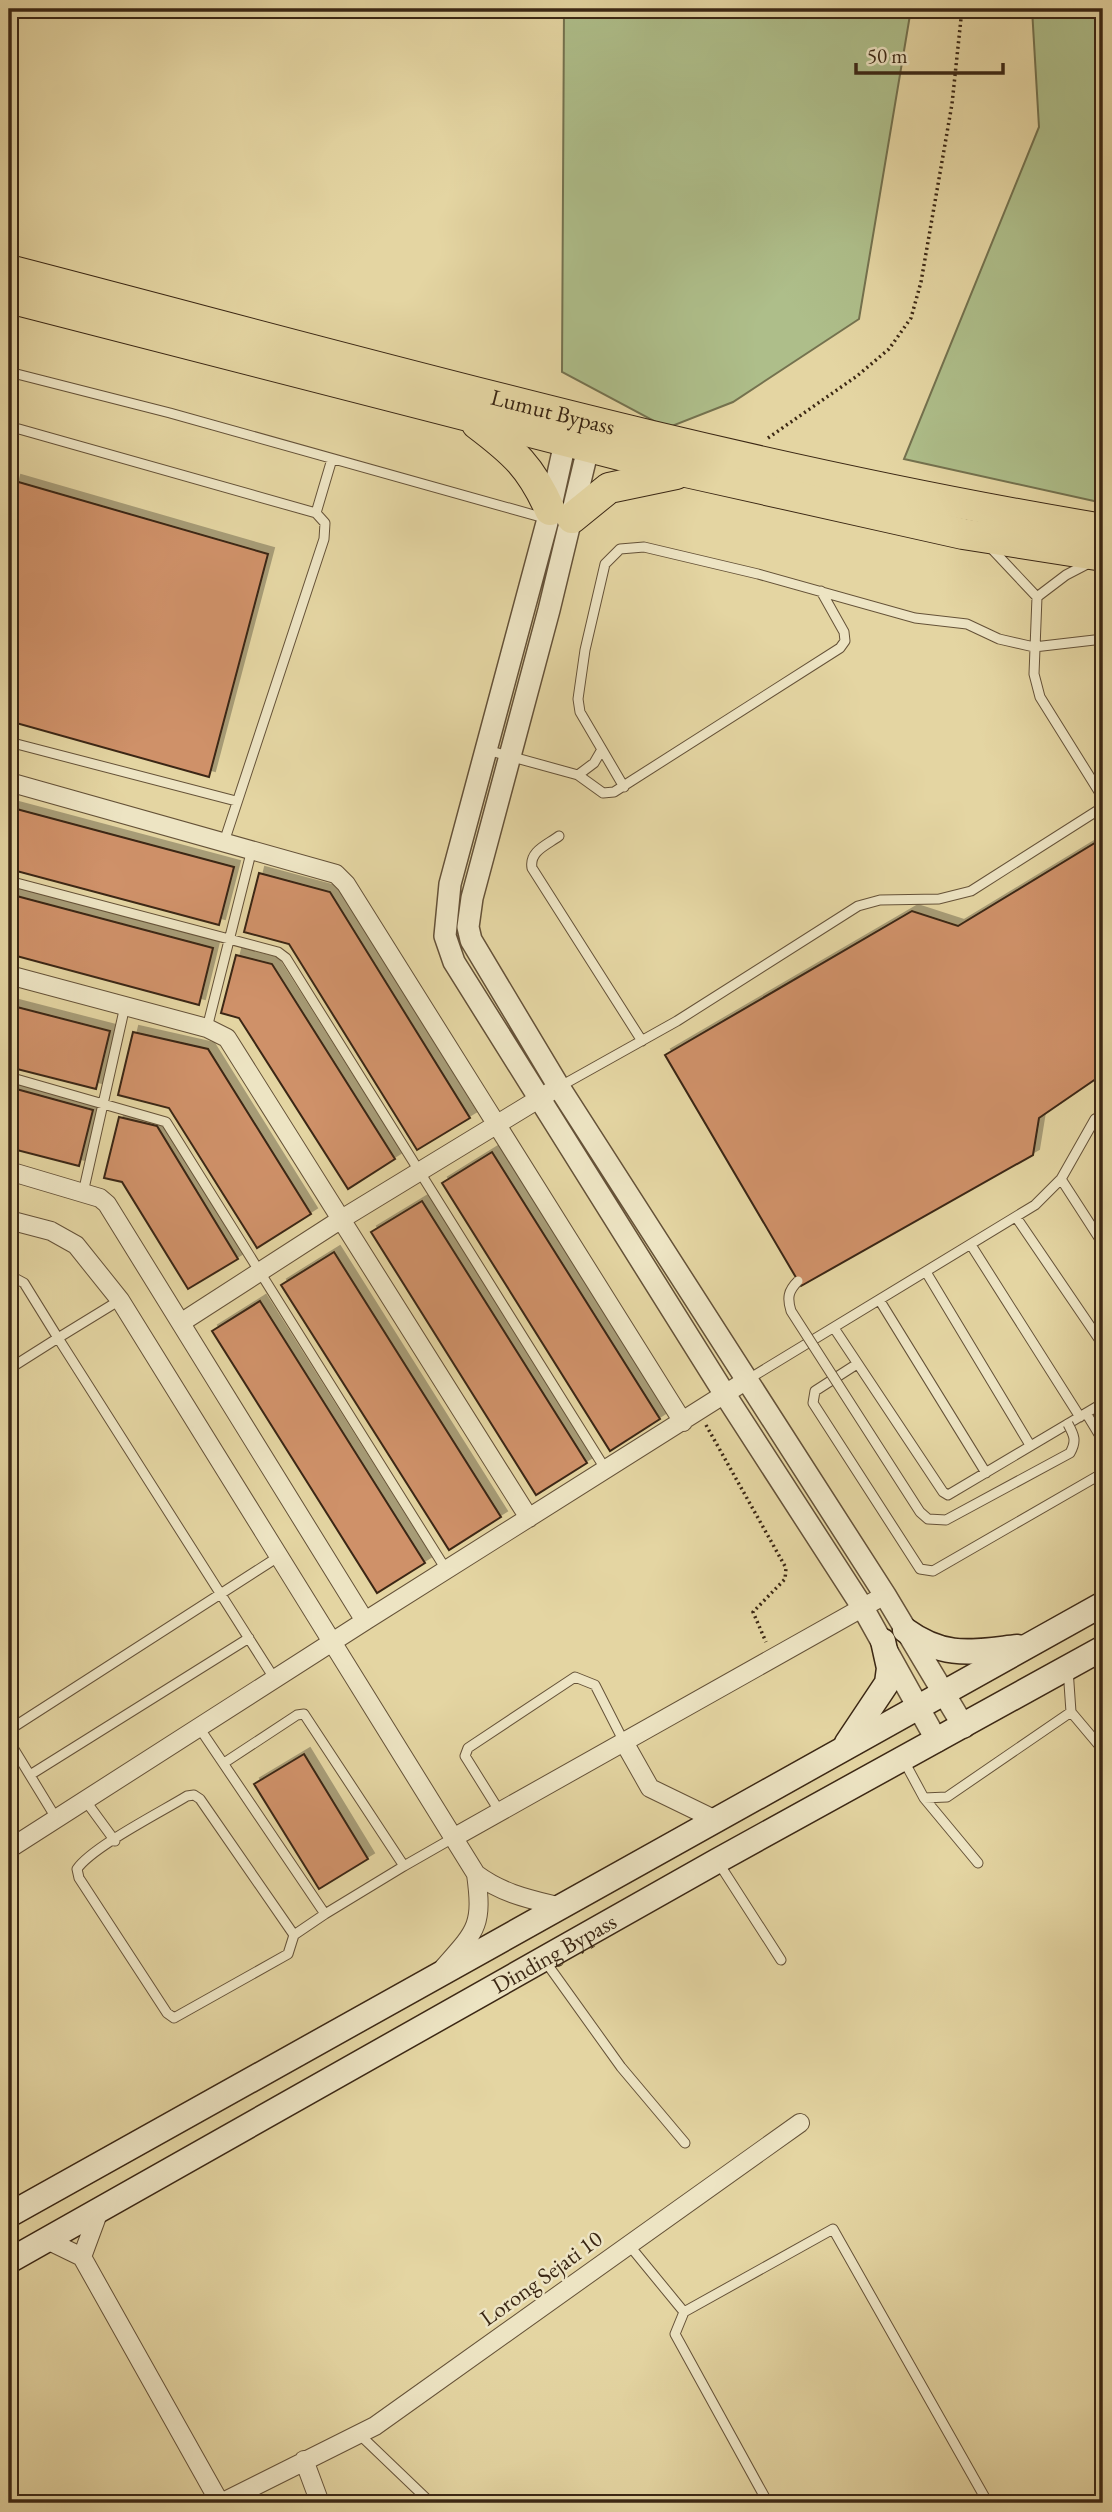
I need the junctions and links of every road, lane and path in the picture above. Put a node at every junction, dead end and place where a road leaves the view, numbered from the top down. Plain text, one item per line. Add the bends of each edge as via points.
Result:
1 (961, 9) edge
2 (9, 270) edge
3 (9, 298) edge
4 (9, 372) edge
5 (464, 415) junction
6 (9, 431) edge
7 (579, 431) junction
8 (743, 455) junction
9 (332, 459) junction
10 (686, 472) junction
11 (316, 513) junction
12 (560, 518) junction
13 (1103, 529) edge
14 (976, 537) junction
15 (1103, 556) edge
16 (821, 592) junction
17 (1037, 597) junction
18 (1103, 639) edge
19 (1034, 647) junction
20 (9, 742) edge
21 (487, 750) junction
22 (601, 751) junction
23 (511, 757) junction
24 (578, 775) junction
25 (9, 782) edge
26 (624, 787) junction
27 (1103, 798) edge
28 (236, 801) junction
29 (1103, 807) edge
30 (559, 836) dead end
31 (224, 842) junction
32 (252, 849) junction
33 (9, 881) edge
34 (231, 940) junction
35 (9, 975) edge
36 (125, 1006) junction
37 (207, 1028) junction
38 (642, 1041) junction
39 (9, 1077) edge
40 (559, 1087) junction
41 (538, 1099) junction
42 (105, 1103) junction
43 (1103, 1115) edge
44 (496, 1125) junction
45 (9, 1171) edge
46 (418, 1172) junction
47 (1061, 1179) junction
48 (83, 1193) junction
49 (1016, 1217) junction
50 (9, 1220) edge
51 (340, 1220) junction
52 (1103, 1244) edge
53 (971, 1245) junction
54 (258, 1272) junction
55 (926, 1272) junction
56 (9, 1275) edge
57 (798, 1281) dead end
58 (120, 1300) junction
59 (880, 1301) junction
60 (182, 1322) junction
61 (834, 1328) junction
62 (58, 1338) junction
63 (1103, 1345) edge
64 (857, 1364) junction
65 (9, 1369) edge
66 (747, 1380) junction
67 (724, 1393) junction
68 (1103, 1403) edge
69 (700, 1410) junction
70 (1083, 1415) junction
71 (683, 1422) junction
72 (1068, 1424) junction
73 (1103, 1441) edge
74 (1030, 1445) junction
75 (606, 1471) junction
76 (986, 1473) junction
77 (1103, 1473) edge
78 (529, 1518) junction
79 (278, 1557) junction
80 (447, 1571) junction
81 (885, 1595) junction
82 (221, 1596) junction
83 (1103, 1604) edge
84 (863, 1608) junction
85 (365, 1621) junction
86 (905, 1630) junction
87 (248, 1638) junction
88 (883, 1641) junction
89 (332, 1642) junction
90 (1028, 1645) junction
91 (1103, 1648) edge
92 (774, 1658) junction
93 (1068, 1669) junction
94 (274, 1678) junction
95 (944, 1693) junction
96 (920, 1706) junction
97 (1071, 1712) junction
98 (198, 1726) junction
99 (964, 1727) junction
100 (9, 1730) edge
101 (9, 1741) edge
102 (937, 1741) junction
103 (624, 1742) junction
104 (843, 1749) junction
105 (1103, 1750) edge
106 (903, 1759) junction
107 (224, 1763) junction
108 (30, 1775) junction
109 (924, 1798) junction
110 (85, 1799) junction
111 (499, 1812) junction
112 (57, 1818) junction
113 (716, 1820) junction
114 (453, 1838) junction
115 (115, 1840) junction
116 (9, 1849) edge
117 (717, 1861) junction
118 (978, 1863) dead end
119 (404, 1866) junction
120 (476, 1874) junction
121 (561, 1907) junction
122 (325, 1914) junction
123 (294, 1935) junction
124 (544, 1959) junction
125 (781, 1960) dead end
126 (434, 1978) junction
127 (800, 2123) dead end
128 (685, 2143) dead end
129 (99, 2211) junction
130 (9, 2215) edge
131 (47, 2240) junction
132 (629, 2245) junction
133 (82, 2257) junction
134 (9, 2262) edge
135 (684, 2312) junction
136 (358, 2433) junction
137 (304, 2460) junction
138 (221, 2503) edge
139 (320, 2503) edge
140 (430, 2503) edge
141 (768, 2503) edge
142 (988, 2503) edge

1 - 8 path via 952,104 911,318 889,349 857,376
2 - 7 highway, Lumut Bypass
3 - 5 highway, Lumut Bypass
4 - 9 lane
5 - 7 highway, Lumut Bypass
5 - 12 highway via 523,463
6 - 11 lane via 19,429
7 - 8 highway, Lumut Bypass
7 - 10 highway, Lumut Bypass
7 - 12 street
8 - 13 highway, Lumut Bypass via 977,508
9 - 11 lane
9 - 12 lane
10 - 12 highway via 609,488
10 - 14 highway, Lumut Bypass
11 - 28 lane via 325,523 324,539
12 - 21 street
12 - 23 street
14 - 15 highway, Lumut Bypass
14 - 17 lane
15 - 17 lane
16 - 19 lane via 915,618 968,624 999,639
16 - 22 lane via 644,547 620,549 605,564 578,699
16 - 26 lane via 844,632 840,648
17 - 19 lane
18 - 19 lane
19 - 27 lane via 1040,696
20 - 28 lane
21 - 23 lane
21 - 41 street via 450,884 445,936 454,962
22 - 24 lane
22 - 26 lane
23 - 24 lane
23 - 40 street via 468,927 475,952
24 - 26 lane via 603,793
25 - 31 street
28 - 31 lane
29 - 38 lane via 971,891 939,899 858,906
30 - 38 lane via 535,853 533,868
31 - 32 street
32 - 34 lane
32 - 44 street via 336,873 346,884
33 - 34 lane
34 - 37 lane
34 - 46 lane via 286,958
35 - 36 street
36 - 37 street
36 - 42 lane
37 - 51 street via 226,1038
38 - 40 lane
39 - 42 lane
40 - 41 street
40 - 66 street
41 - 44 street
41 - 67 street
42 - 48 lane
42 - 54 lane via 166,1122
43 - 47 lane via 1096,1119
44 - 46 street
44 - 71 street
45 - 48 street
46 - 51 street
46 - 75 lane
47 - 49 lane
47 - 52 lane
48 - 60 street via 107,1204
49 - 53 lane
49 - 63 lane
50 - 58 street via 51,1231 76,1245
51 - 54 street
51 - 78 street
53 - 55 lane
53 - 70 lane
54 - 60 street
54 - 80 lane
55 - 59 lane
55 - 74 lane
56 - 62 lane via 24,1283
57 - 72 lane, bridge via 790,1289 791,1311 928,1519 946,1521 1070,1453 1075,1445
58 - 62 lane
58 - 79 street
59 - 61 lane
59 - 76 lane
60 - 85 street
61 - 64 lane
61 - 66 lane
62 - 65 lane
62 - 82 lane
64 - 76 lane via 943,1492 954,1494
64 - 77 lane via 815,1391 813,1403 926,1572
66 - 67 street
66 - 81 street
67 - 69 street
67 - 84 street
68 - 70 lane
69 - 71 street
69 - 92 path via 712,1441 786,1568 785,1579 753,1612
70 - 72 lane
70 - 73 lane
71 - 75 street
72 - 74 lane
74 - 76 lane
75 - 78 street
78 - 80 street
79 - 82 lane
79 - 89 street
80 - 85 street
81 - 84 street
81 - 86 street
82 - 87 lane
82 - 100 lane
83 - 90 main road, Dinding Bypass
84 - 88 street
84 - 92 street
85 - 89 street
86 - 90 main road via 938,1650 966,1653
86 - 95 street
87 - 94 lane
87 - 108 lane
88 - 96 street
88 - 104 main road via 887,1683
89 - 94 street
89 - 114 street
90 - 95 main road, Dinding Bypass
91 - 93 main road, Dinding Bypass
92 - 103 street
93 - 97 lane
93 - 99 main road, Dinding Bypass
94 - 98 street
95 - 96 main road, Dinding Bypass
95 - 99 street
96 - 102 street
96 - 104 main road, Dinding Bypass
97 - 105 lane
97 - 109 lane via 947,1797
98 - 107 lane
98 - 110 street
99 - 102 main road, Dinding Bypass
101 - 108 lane
102 - 106 main road, Dinding Bypass
103 - 111 street
103 - 111 lane via 595,1685 575,1677 468,1748 465,1756
103 - 113 street via 650,1788
104 - 113 main road, Dinding Bypass
106 - 109 lane
106 - 117 main road, Dinding Bypass
107 - 119 lane via 304,1714
107 - 122 lane
108 - 112 lane
109 - 118 lane
110 - 112 street
110 - 115 lane
111 - 114 street
112 - 116 street
113 - 121 main road, Dinding Bypass
114 - 119 lane
114 - 120 street
115 - 123 lane via 194,1795
115 - 123 lane via 82,1863 77,1870 79,1878 174,2018 288,1954
117 - 124 main road, Dinding Bypass
117 - 125 lane
119 - 122 lane
120 - 121 street via 514,1896
120 - 126 street via 480,1916 471,1936
121 - 126 main road, Dinding Bypass
122 - 123 lane
124 - 128 lane via 621,2067
124 - 129 main road, Dinding Bypass
126 - 130 main road, Dinding Bypass
127 - 132 street, Lorong Sejati 10
129 - 131 main road, Dinding Bypass
129 - 133 street
131 - 133 street
131 - 134 main road, Dinding Bypass
132 - 135 lane
132 - 136 street, Lorong Sejati 10 via 375,2426
133 - 138 street
135 - 141 lane via 675,2334
135 - 142 lane via 833,2229
136 - 137 street, Lorong Sejati 10
136 - 140 lane
137 - 138 street, Lorong Sejati 10
137 - 139 street

